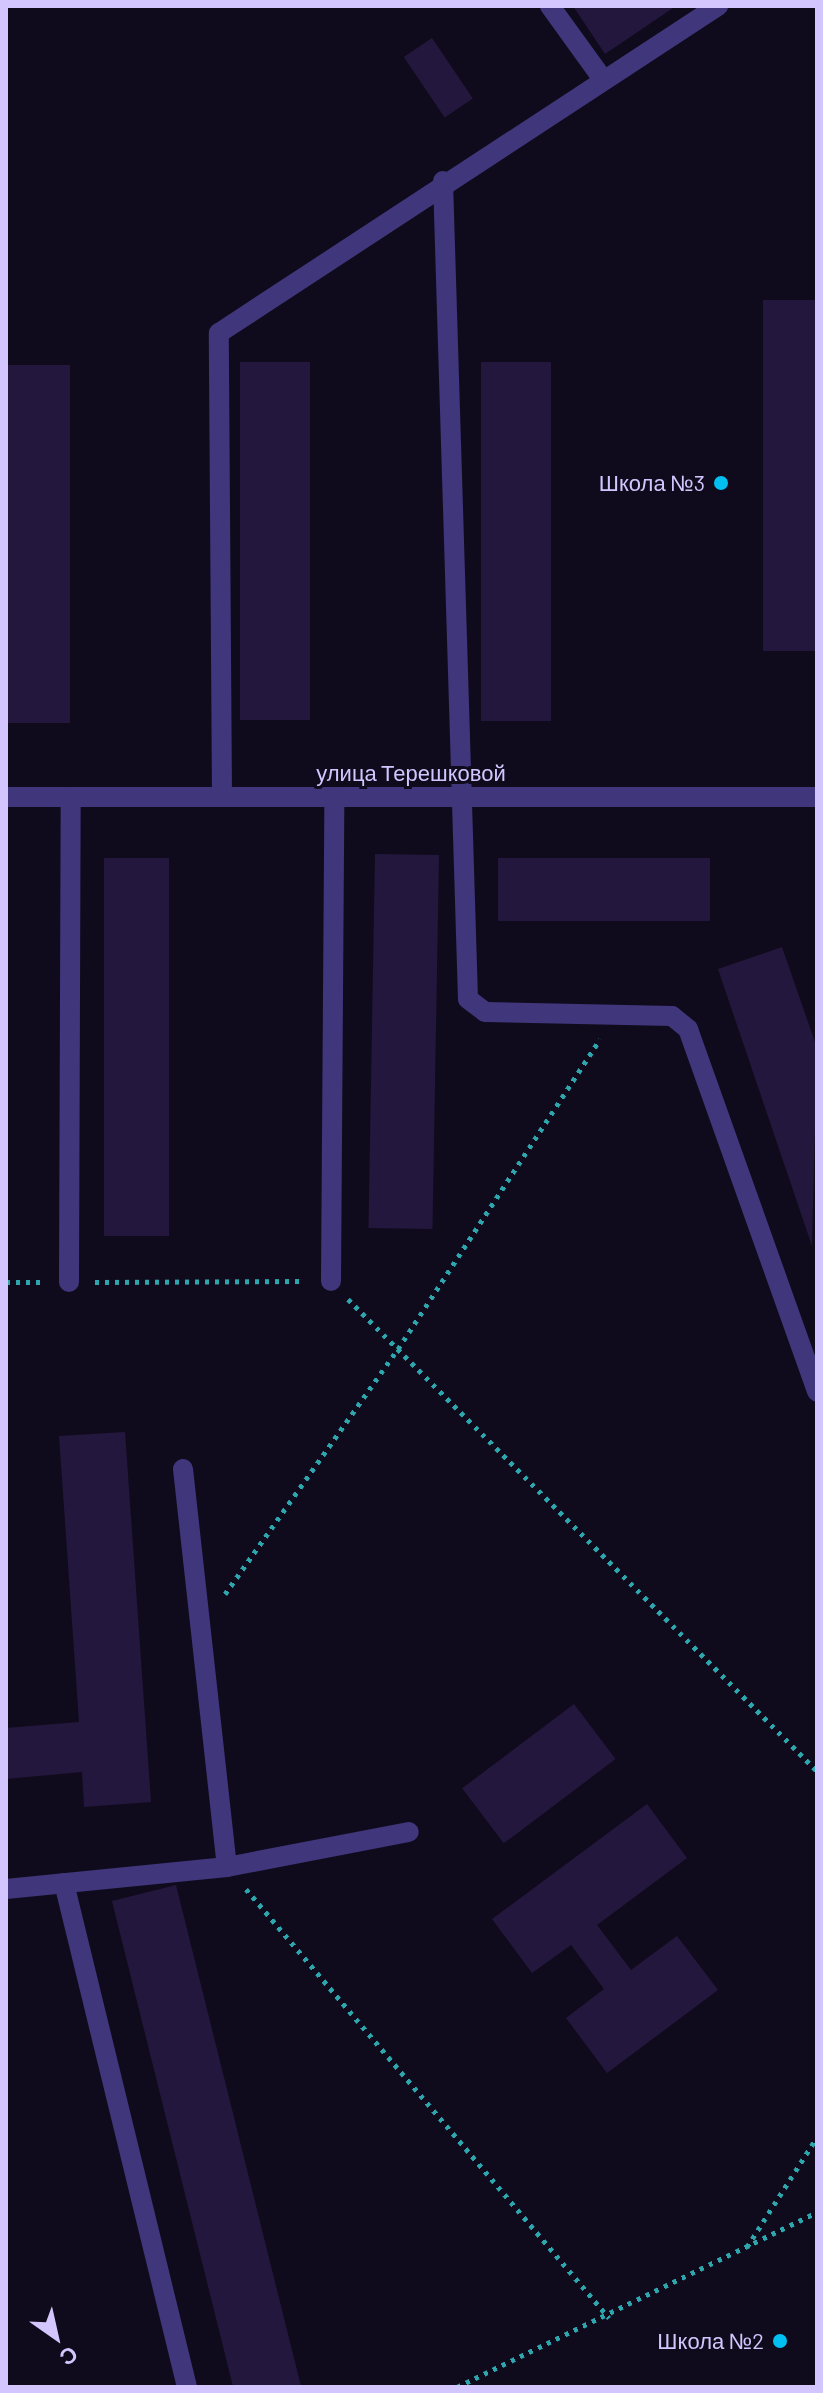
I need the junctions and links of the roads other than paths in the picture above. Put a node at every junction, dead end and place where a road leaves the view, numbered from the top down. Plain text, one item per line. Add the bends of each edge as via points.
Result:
1 (550, 6) edge
2 (718, 6) edge
3 (602, 78) junction
4 (443, 181) junction
5 (6, 797) edge
6 (71, 797) junction
7 (222, 797) junction
8 (334, 797) junction
9 (464, 797) junction
10 (817, 797) edge
11 (331, 1281) road end
12 (69, 1282) road end
13 (817, 1392) edge
14 (183, 1469) dead end
15 (409, 1832) dead end
16 (227, 1867) junction
17 (64, 1883) junction
18 (6, 1889) edge
19 (187, 2387) edge

1 - 3 street
2 - 3 street
3 - 4 street
4 - 7 street via 219,333
4 - 9 street
5 - 6 street, улица Терешковой
6 - 7 street, улица Терешковой
6 - 12 street
7 - 8 street, улица Терешковой
8 - 9 street, улица Терешковой
8 - 11 street
9 - 10 street, улица Терешковой
9 - 13 street via 468,999 485,1012 672,1016 688,1029
14 - 16 street
15 - 16 street
16 - 17 street
17 - 18 street
17 - 19 street

